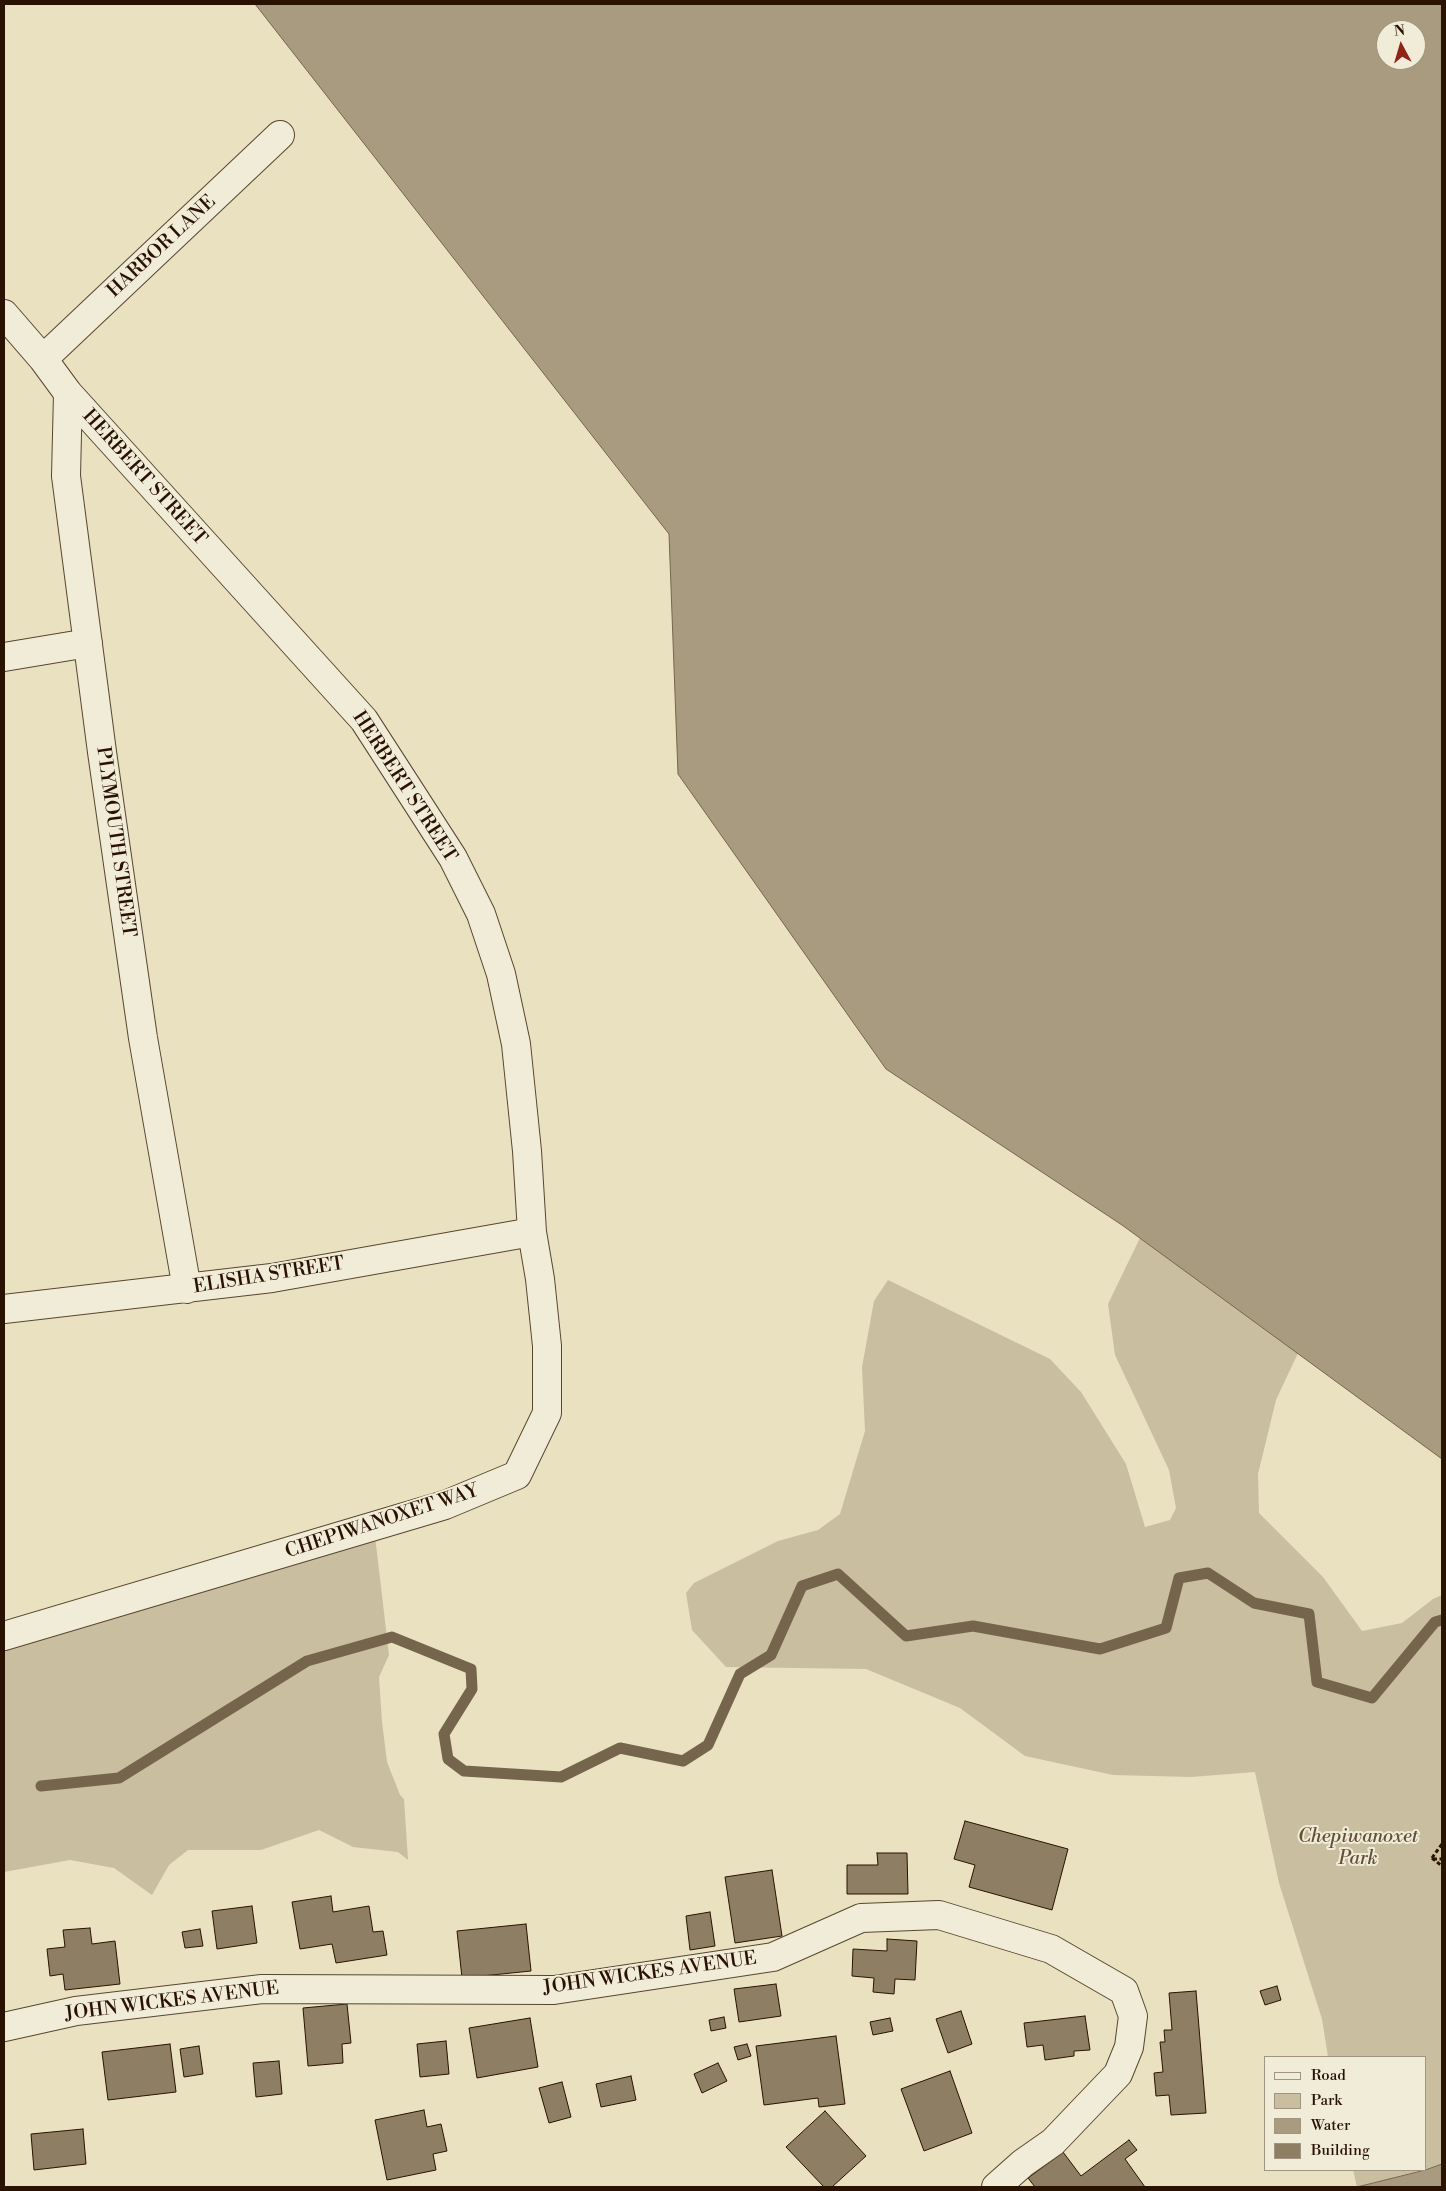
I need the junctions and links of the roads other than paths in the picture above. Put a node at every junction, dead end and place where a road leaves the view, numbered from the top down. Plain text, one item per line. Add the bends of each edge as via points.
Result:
1 (280, 135) dead end
2 (4, 314) edge
3 (43, 359) junction
4 (68, 393) junction
5 (88, 643) junction
6 (4, 657) edge
7 (532, 1232) junction
8 (187, 1289) junction
9 (4, 1309) edge
10 (4, 1636) edge
11 (4, 2027) edge
12 (996, 2187) edge

1 - 3 street, HARBOR LANE
2 - 3 street, HERBERT STREET
3 - 4 street, HERBERT STREET
4 - 5 street, PLYMOUTH STREET via 66,476
4 - 7 street, HERBERT STREET via 364,720 453,858 480,914 501,974 516,1044
5 - 6 street
5 - 8 street, PLYMOUTH STREET via 143,1038
7 - 8 street, ELISHA STREET via 272,1278
7 - 10 street, CHEPIWANOXET WAY via 548,1346 547,1413 518,1475 445,1505
8 - 9 street, ELISHA STREET
11 - 12 street, JOHN WICKES AVENUE via 76,2011 262,1989 554,1990 772,1957 861,1918 939,1915 1050,1949 1124,1991 1133,2016 1129,2047 1118,2074 1053,2142

